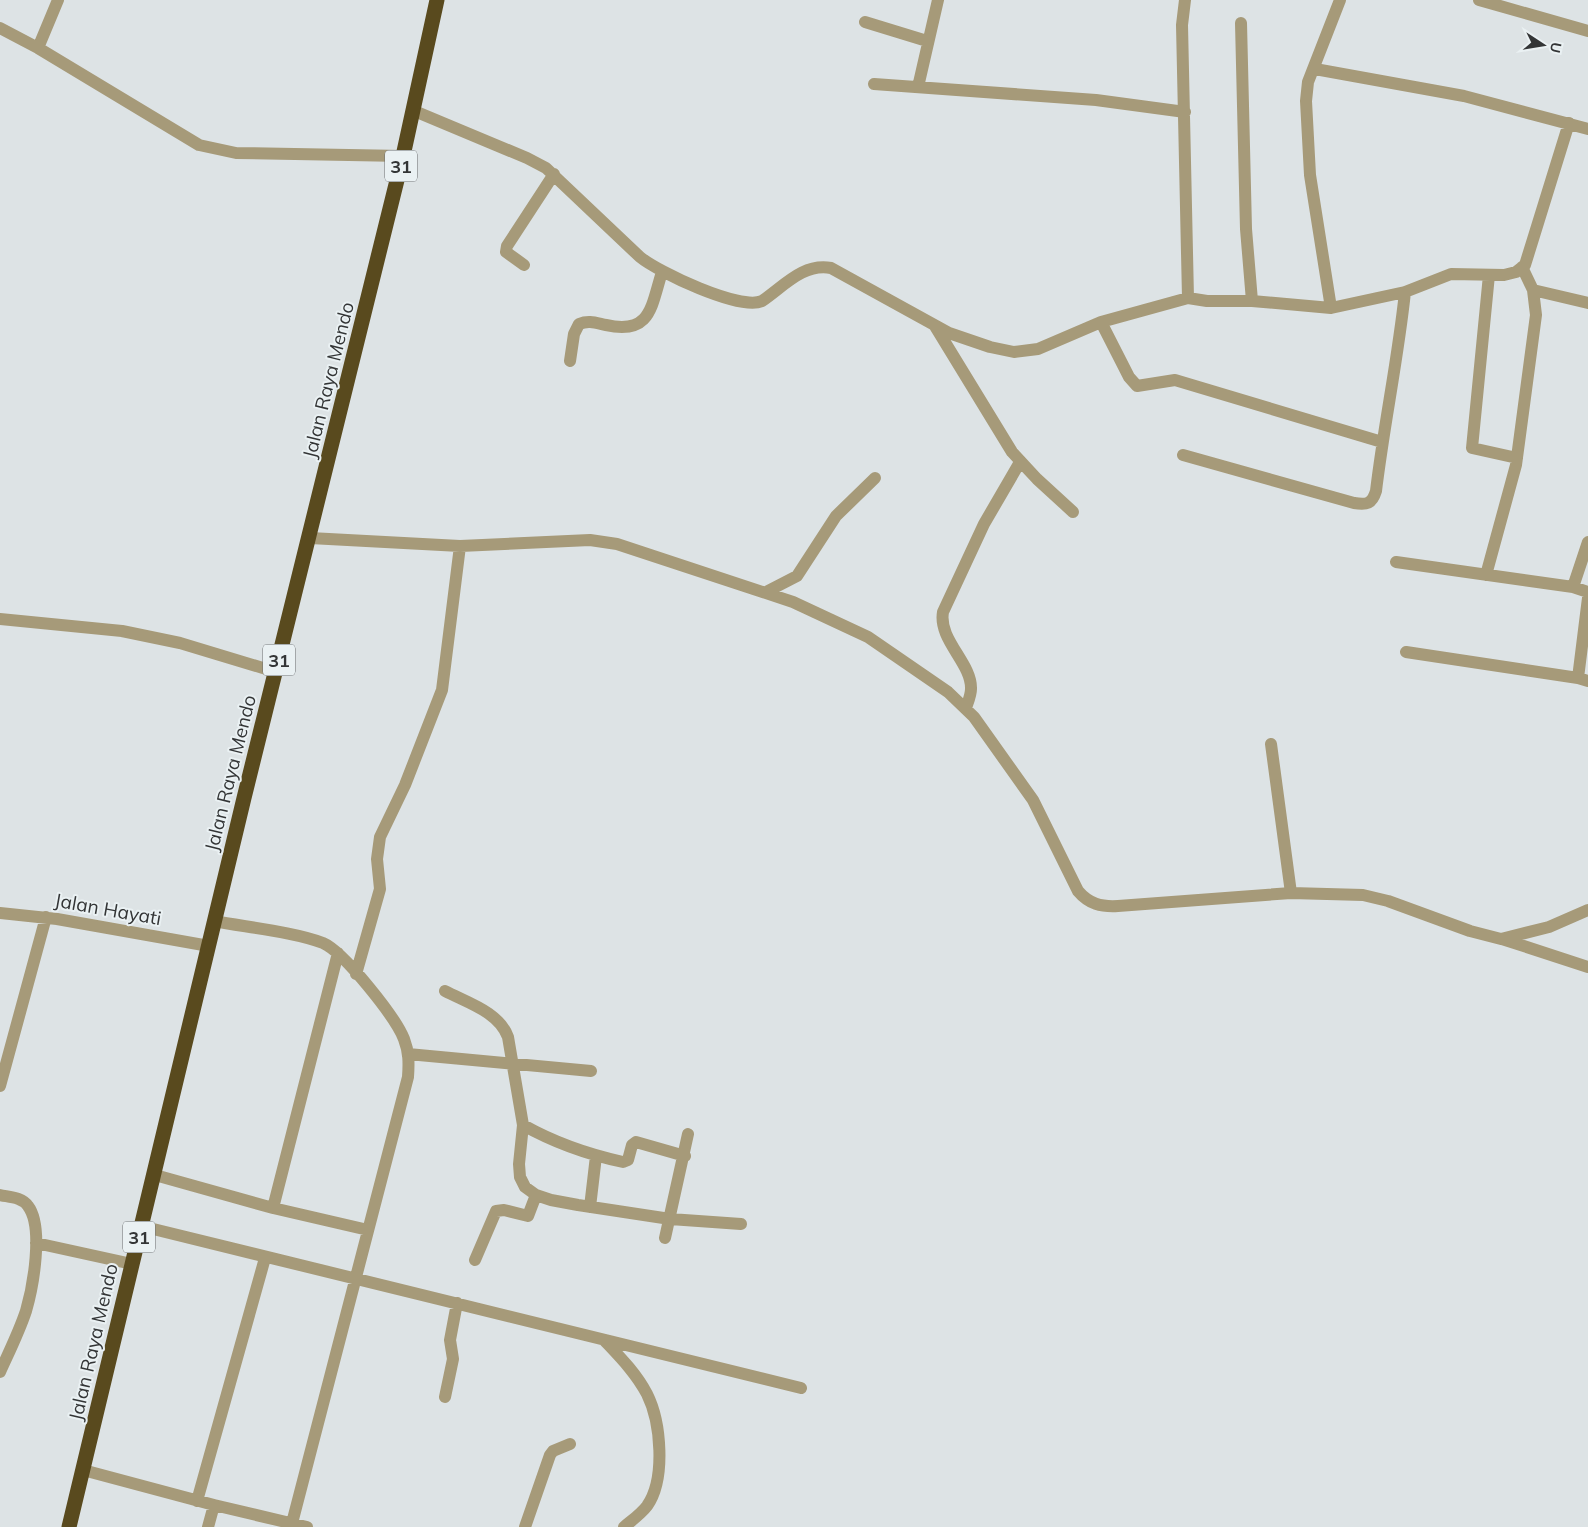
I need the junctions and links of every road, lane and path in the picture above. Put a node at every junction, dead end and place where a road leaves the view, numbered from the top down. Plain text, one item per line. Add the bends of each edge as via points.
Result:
1 (58, 0) edge
2 (437, 0) edge
3 (938, 0) edge
4 (1185, 0) edge
5 (1340, 0) edge
6 (1479, 0) edge
7 (865, 22) dead end
8 (1242, 23) dead end
9 (0, 28) edge
10 (1588, 31) edge
11 (927, 41) junction
12 (38, 48) junction
13 (1315, 68) junction
14 (874, 84) dead end
15 (918, 87) junction
16 (412, 110) junction
17 (1185, 112) junction
18 (1569, 122) junction
19 (1588, 129) edge
20 (403, 156) junction
21 (554, 174) junction
22 (524, 265) dead end
23 (1522, 267) junction
24 (662, 272) junction
25 (1489, 275) junction
26 (1532, 290) junction
27 (1405, 292) junction
28 (1188, 298) junction
29 (1252, 301) junction
30 (1588, 303) edge
31 (1331, 308) junction
32 (1101, 322) junction
33 (935, 326) junction
34 (570, 361) dead end
35 (1382, 442) junction
36 (1183, 455) dead end
37 (1517, 458) junction
38 (1020, 462) junction
39 (875, 478) dead end
40 (1073, 512) dead end
41 (310, 538) junction
42 (1588, 542) edge
43 (460, 546) junction
44 (1396, 562) dead end
45 (1486, 575) junction
46 (1573, 588) junction
47 (766, 592) junction
48 (1588, 592) edge
49 (1588, 598) edge
50 (0, 619) edge
51 (1406, 652) dead end
52 (276, 672) junction
53 (1583, 680) edge
54 (966, 708) junction
55 (1271, 744) dead end
56 (1291, 893) junction
57 (1588, 910) edge
58 (0, 913) edge
59 (46, 917) junction
60 (214, 921) junction
61 (1501, 939) junction
62 (208, 946) junction
63 (338, 952) junction
64 (1588, 967) edge
65 (356, 974) junction
66 (445, 991) dead end
67 (408, 1054) junction
68 (512, 1064) junction
69 (591, 1071) dead end
70 (0, 1086) edge
71 (522, 1125) junction
72 (688, 1134) dead end
73 (596, 1156) junction
74 (685, 1156) junction
75 (155, 1175) junction
76 (536, 1194) junction
77 (0, 1195) edge
78 (590, 1207) junction
79 (273, 1208) junction
80 (670, 1218) junction
81 (741, 1224) dead end
82 (141, 1226) junction
83 (368, 1230) junction
84 (665, 1238) dead end
85 (36, 1244) junction
86 (266, 1258) junction
87 (475, 1260) dead end
88 (132, 1264) junction
89 (355, 1277) junction
90 (456, 1303) junction
91 (604, 1340) junction
92 (0, 1372) edge
93 (801, 1388) dead end
94 (445, 1397) dead end
95 (570, 1444) dead end
96 (83, 1470) junction
97 (198, 1500) junction
98 (214, 1505) junction
99 (292, 1525) edge
100 (69, 1527) edge
101 (208, 1527) edge
102 (308, 1527) edge
103 (525, 1527) edge
104 (624, 1527) edge

1 - 12 street
2 - 16 highway, Jalan Raya Mendo / 31
3 - 11 street
4 - 17 street via 1182,25
5 - 13 street
6 - 10 street
7 - 11 street
8 - 29 street via 1246,229
9 - 12 street
11 - 15 street
12 - 20 street via 199,145 217,151
13 - 18 street via 1464,96
13 - 31 street via 1306,89 1310,175
14 - 15 street
15 - 17 street via 1096,100
16 - 20 highway, Jalan Raya Mendo / 31
16 - 21 street via 527,158
17 - 28 street
18 - 19 street
18 - 23 street
20 - 41 highway, Jalan Raya Mendo / 31
21 - 22 street via 507,246 509,256
21 - 24 street via 620,239
23 - 25 street via 1504,275
23 - 26 street
24 - 33 street via 742,302 762,301 804,270 822,266 843,272
24 - 34 street via 649,313 642,322 633,328 588,321 579,324
25 - 27 street via 1451,274
25 - 37 street via 1472,448
26 - 30 street
26 - 37 street via 1536,315
27 - 31 street
27 - 35 street
28 - 29 street
28 - 32 street
29 - 31 street
32 - 33 street via 1038,349 1014,352 990,348
32 - 35 street via 1129,377 1137,386 1175,380
33 - 38 street
35 - 36 street via 1376,491 1373,501 1366,505
37 - 45 street
38 - 40 street
38 - 54 street via 984,524 943,612 943,626 969,675 972,689
39 - 47 street via 836,516 797,576
41 - 43 street
41 - 52 highway, Jalan Raya Mendo / 31
42 - 46 street
43 - 47 street via 590,540 618,544
43 - 65 street via 442,690 405,785 380,836 377,859 380,889
44 - 45 street
45 - 46 street
46 - 48 street
47 - 54 street via 868,637
49 - 53 street
50 - 52 street via 122,631 180,643
51 - 53 street
52 - 60 highway, Jalan Raya Mendo / 31
54 - 56 street via 1037,806 1072,880 1086,900 1105,907
55 - 56 street
56 - 61 street via 1388,900
57 - 61 street via 1548,927
58 - 59 street, Jalan Hayati
59 - 62 street, Jalan Hayati
59 - 70 street
60 - 62 highway, Jalan Raya Mendo / 31
60 - 63 street via 314,940
61 - 64 street
62 - 75 highway, Jalan Raya Mendo / 31
63 - 65 street
63 - 79 street
65 - 67 street via 398,1026
66 - 68 street via 495,1017 504,1026
67 - 68 street
67 - 83 street via 408,1077
68 - 69 street
68 - 71 street
71 - 73 street via 560,1144
71 - 76 street via 520,1177 525,1187
72 - 74 street
73 - 74 street via 626,1161 636,1142
73 - 78 street
74 - 80 street
75 - 79 street
75 - 82 highway, Jalan Raya Mendo / 31
76 - 78 street
76 - 87 street via 528,1216 496,1211
77 - 85 street via 18,1198 27,1204 37,1226
78 - 80 street
79 - 83 street
80 - 81 street
80 - 84 street
82 - 86 street
82 - 88 highway, Jalan Raya Mendo / 31
83 - 89 street
85 - 88 street
85 - 92 street via 26,1312
86 - 89 street
86 - 97 street
88 - 96 highway, Jalan Raya Mendo / 31
89 - 90 street
89 - 99 street
90 - 91 street
90 - 94 street via 450,1340 453,1359
91 - 93 street
91 - 104 street via 626,1362 647,1394 659,1444 654,1493 646,1506
95 - 103 street via 550,1455
96 - 97 street
96 - 100 highway, Jalan Raya Mendo / 31
97 - 98 street
98 - 99 street
98 - 101 street
99 - 102 street

